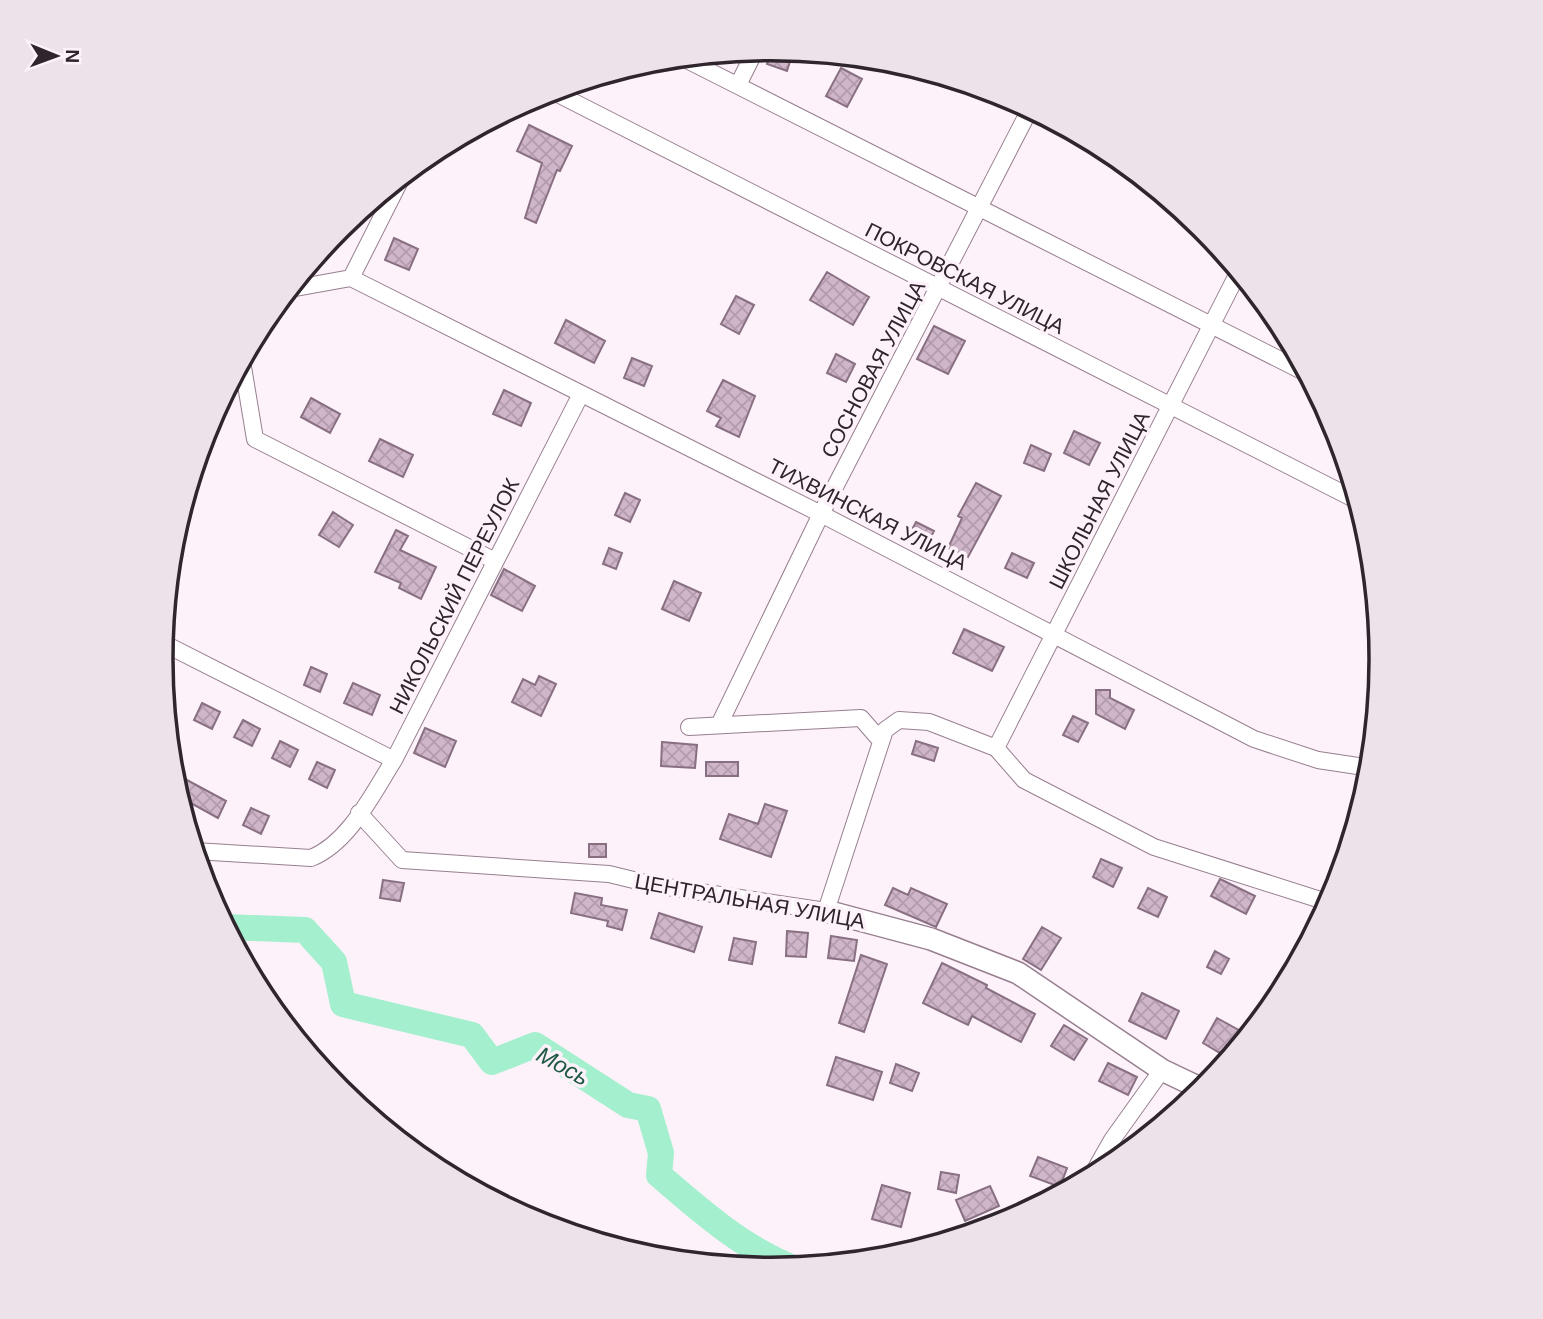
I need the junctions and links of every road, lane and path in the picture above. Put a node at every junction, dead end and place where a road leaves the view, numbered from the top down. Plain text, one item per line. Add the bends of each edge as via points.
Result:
1 (749, 62) edge
2 (698, 66) edge
3 (738, 85) junction
4 (566, 98) edge
5 (1025, 118) edge
6 (391, 198) edge
7 (979, 209) junction
8 (351, 278) junction
9 (1234, 281) edge
10 (304, 286) edge
11 (939, 288) junction
12 (1211, 326) junction
13 (1294, 367) edge
14 (245, 376) edge
15 (581, 394) junction
16 (1170, 406) junction
17 (1346, 495) edge
18 (821, 514) junction
19 (495, 561) junction
20 (1055, 633) junction
21 (174, 648) edge
22 (719, 725) junction
23 (689, 727) dead end
24 (880, 740) junction
25 (996, 748) junction
26 (394, 760) junction
27 (1360, 766) edge
28 (359, 813) junction
29 (205, 852) edge
30 (1319, 899) edge
31 (826, 911) junction
32 (1162, 1070) junction
33 (1193, 1085) edge
34 (1101, 1159) edge

1 - 3 street
2 - 3 street
3 - 7 street
4 - 11 street, ПОКРОВСКАЯ УЛИЦА
5 - 7 street, СОСНОВАЯ УЛИЦА
6 - 8 street
7 - 11 street, СОСНОВАЯ УЛИЦА
7 - 12 street
8 - 10 street
8 - 15 street, ТИХВИНСКАЯ УЛИЦА
9 - 12 street, ШКОЛЬНАЯ УЛИЦА
11 - 16 street, ПОКРОВСКАЯ УЛИЦА
11 - 18 street, СОСНОВАЯ УЛИЦА
12 - 13 street
12 - 16 street, ШКОЛЬНАЯ УЛИЦА
14 - 19 street via 256,439
15 - 18 street, ТИХВИНСКАЯ УЛИЦА
15 - 19 street, НИКОЛЬСКИЙ ПЕРЕУЛОК
16 - 17 street, ПОКРОВСКАЯ УЛИЦА
16 - 20 street, ШКОЛЬНАЯ УЛИЦА
18 - 20 street, ТИХВИНСКАЯ УЛИЦА
18 - 22 street, СОСНОВАЯ УЛИЦА
19 - 26 street, НИКОЛЬСКИЙ ПЕРЕУЛОК
20 - 25 street, ШКОЛЬНАЯ УЛИЦА
20 - 27 street, ТИХВИНСКАЯ УЛИЦА via 1254,738 1318,760
21 - 26 street
22 - 23 street
22 - 24 street via 861,718
24 - 25 street via 898,720 929,722
24 - 31 street
25 - 30 street via 1024,780 1154,847
26 - 28 street, НИКОЛЬСКИЙ ПЕРЕУЛОК
28 - 29 street, НИКОЛЬСКИЙ ПЕРЕУЛОК via 326,852 311,858
28 - 31 street, ЦЕНТРАЛЬНАЯ УЛИЦА via 402,860 609,874
31 - 32 street, ЦЕНТРАЛЬНАЯ УЛИЦА via 931,939 1018,973
32 - 33 street, ЦЕНТРАЛЬНАЯ УЛИЦА
32 - 34 street

